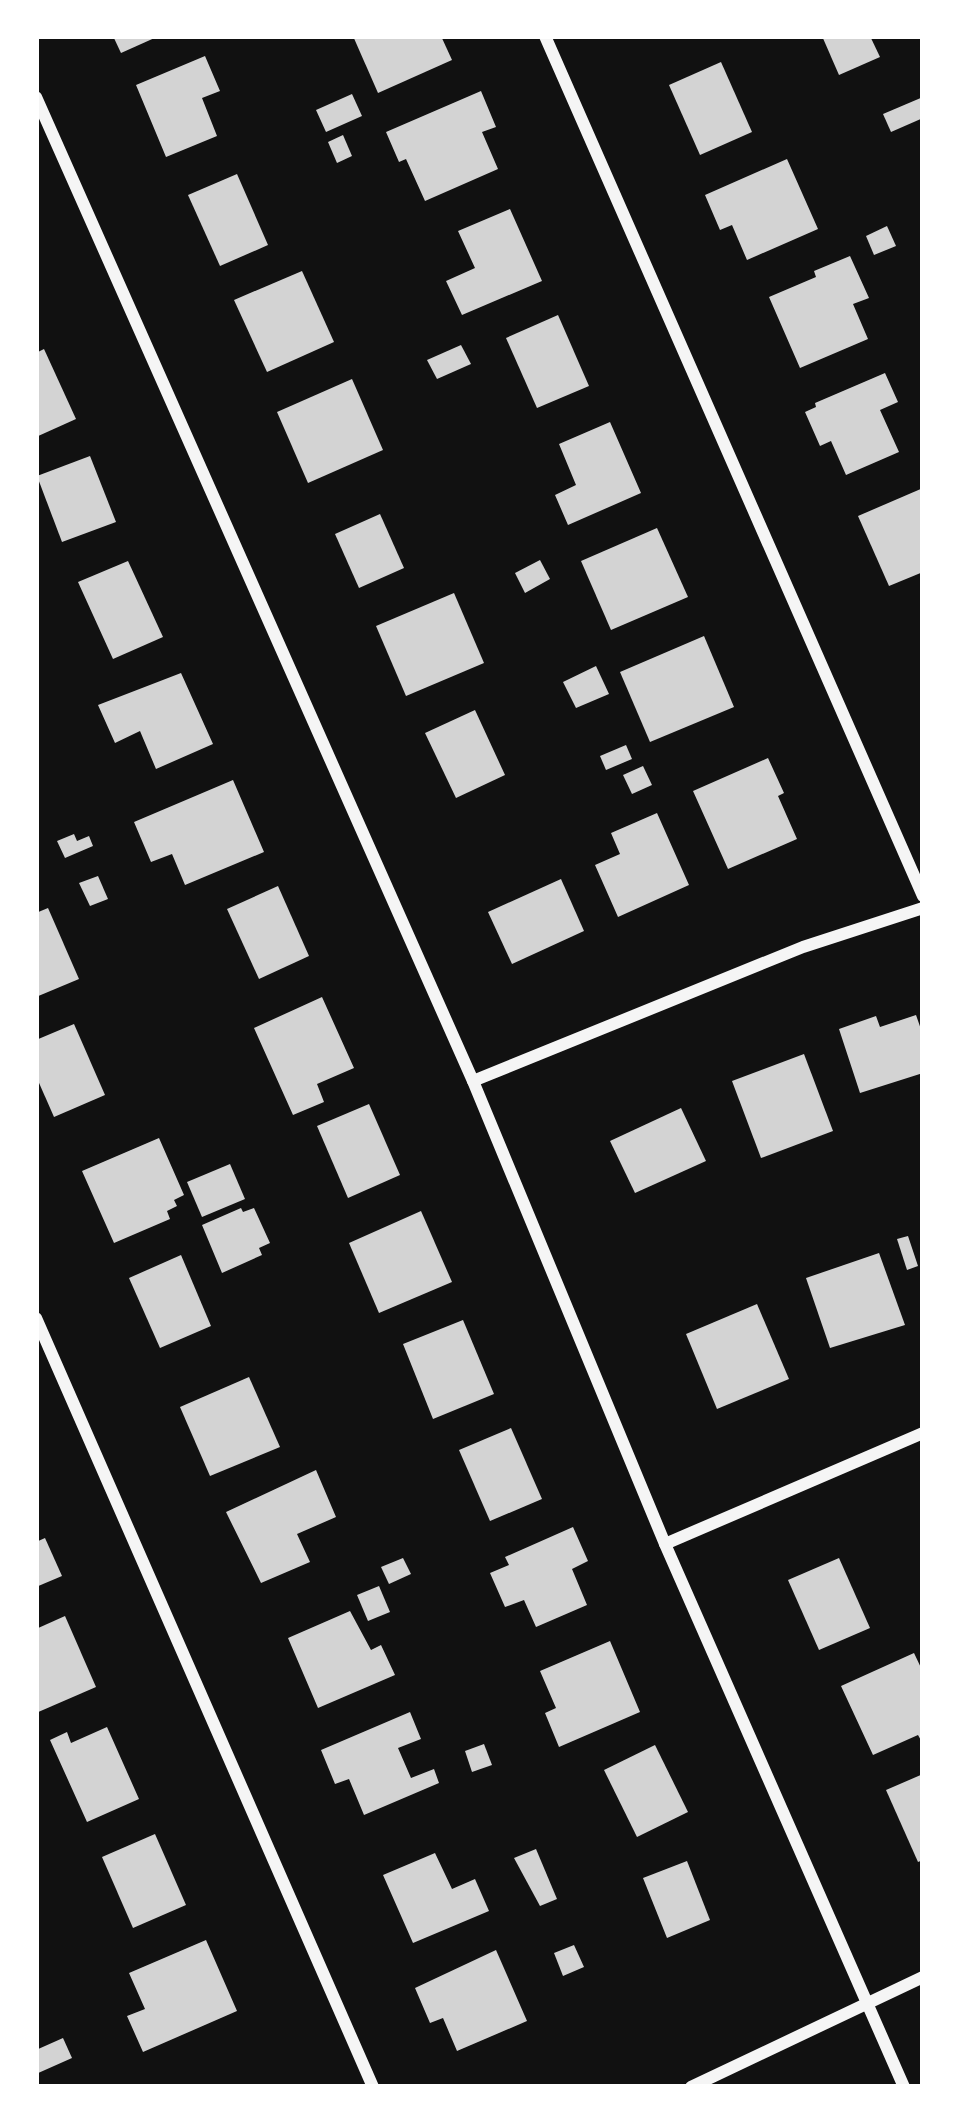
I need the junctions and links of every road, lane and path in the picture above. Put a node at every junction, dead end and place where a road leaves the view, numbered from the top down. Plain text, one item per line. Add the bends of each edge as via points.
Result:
1 (545, 36) edge
2 (36, 98) edge
3 (923, 896) edge
4 (923, 908) edge
5 (473, 1082) junction
6 (36, 1318) edge
7 (923, 1433) edge
8 (665, 1544) junction
9 (923, 1977) edge
10 (866, 2001) junction
11 (373, 2087) edge
12 (691, 2087) edge
13 (904, 2087) edge

1 - 3 street
2 - 5 street
4 - 5 street via 803,947
5 - 8 street
6 - 11 street
7 - 8 street
8 - 10 street
9 - 10 street
10 - 12 street
10 - 13 street

